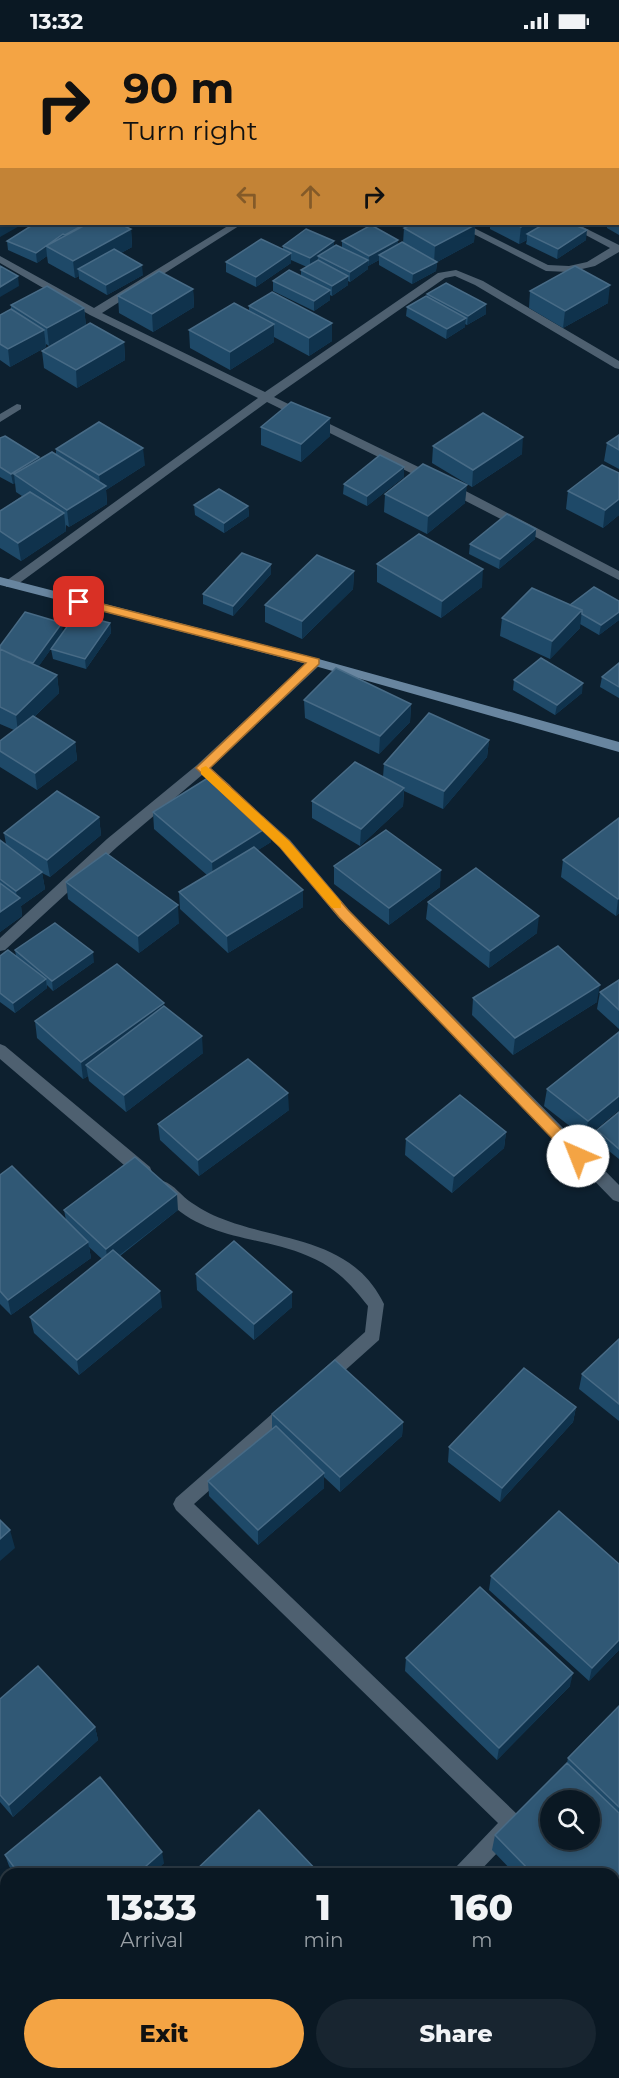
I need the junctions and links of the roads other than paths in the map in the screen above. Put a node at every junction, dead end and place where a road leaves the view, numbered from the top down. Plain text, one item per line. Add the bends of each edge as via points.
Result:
1 (235, 225) edge
2 (461, 225) edge
3 (572, 225) edge
4 (619, 248) edge
5 (0, 259) edge
6 (94, 313) junction
7 (619, 366) edge
8 (266, 397) junction
9 (17, 407) dead end
10 (0, 419) edge
11 (619, 576) edge
12 (5, 583) edge
13 (315, 662) junction
14 (619, 747) edge
15 (202, 768) junction
16 (0, 946) edge
17 (0, 1050) edge
18 (619, 1195) edge
19 (528, 1805) edge
20 (512, 1823) junction
21 (469, 1868) edge

1 - 6 street
2 - 4 street via 546,268 569,269 591,264
3 - 4 street
5 - 6 street
6 - 8 street
7 - 8 street via 456,273 442,275
8 - 11 street
8 - 12 street
9 - 10 street
12 - 13 street
13 - 14 street
13 - 15 street
15 - 16 street via 112,843
15 - 18 street via 285,844 344,914
17 - 20 street via 185,1207 224,1227 312,1250 352,1273 375,1304 373,1335 182,1504
19 - 20 street
20 - 21 street

